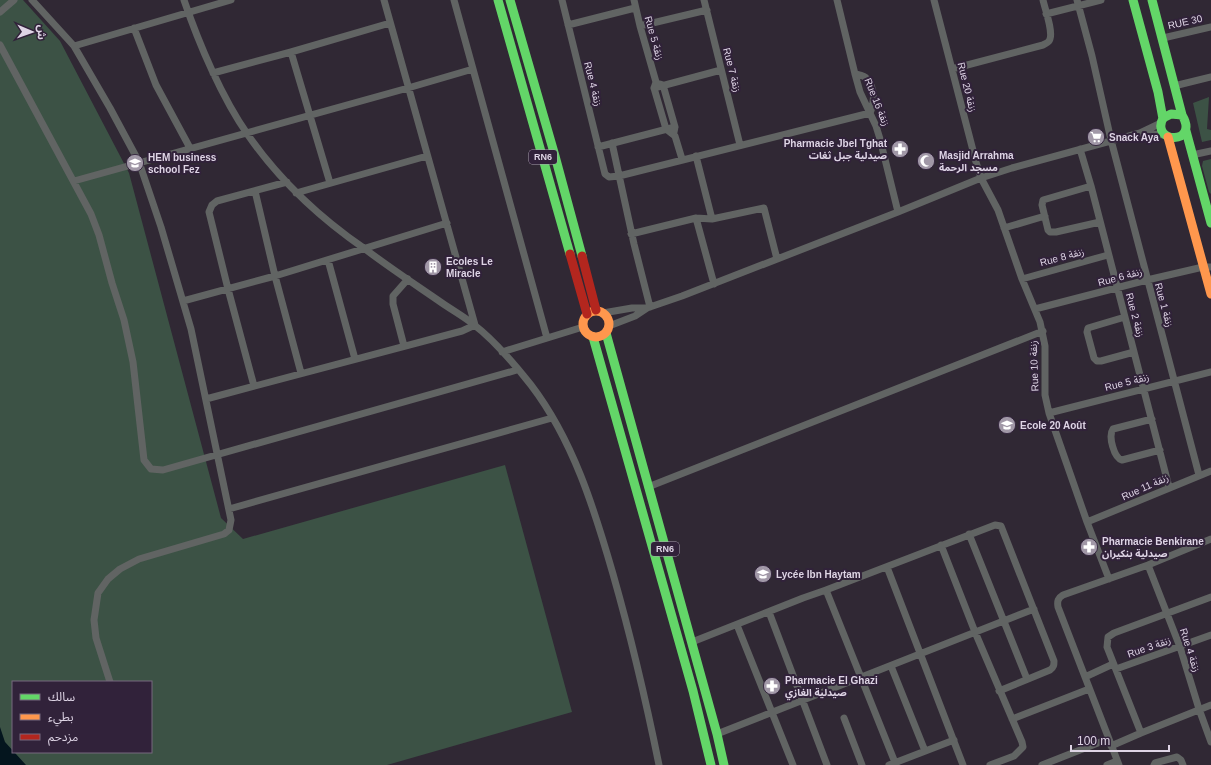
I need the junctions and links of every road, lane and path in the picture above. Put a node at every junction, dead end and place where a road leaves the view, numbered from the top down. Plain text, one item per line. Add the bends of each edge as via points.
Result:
1 (14, 0) edge
2 (32, 0) edge
3 (184, 0) edge
4 (231, 0) edge
5 (384, 0) edge
6 (454, 0) edge
7 (498, 0) edge
8 (510, 0) edge
9 (562, 0) edge
10 (634, 0) edge
11 (704, 0) edge
12 (837, 0) edge
13 (934, 0) edge
14 (1043, 0) edge
15 (1101, 0) edge
16 (1133, 0) edge
17 (1152, 0) edge
18 (1078, 3) edge
19 (636, 8) junction
20 (707, 10) junction
21 (0, 12) edge
22 (188, 12) junction
23 (1046, 14) junction
24 (390, 23) junction
25 (568, 25) junction
26 (640, 26) junction
27 (1211, 27) edge
28 (134, 28) junction
29 (1163, 38) junction
30 (0, 45) edge
31 (74, 46) junction
32 (291, 52) junction
33 (473, 69) junction
34 (952, 69) junction
35 (721, 70) junction
36 (214, 73) junction
37 (855, 74) junction
38 (1211, 77) edge
39 (655, 85) junction
40 (663, 86) junction
41 (1174, 86) junction
42 (408, 88) junction
43 (870, 113) junction
44 (311, 115) junction
45 (1182, 115) junction
46 (1162, 121) junction
47 (666, 129) junction
48 (674, 130) junction
49 (1186, 131) junction
50 (246, 133) junction
51 (1140, 133) junction
52 (1166, 136) junction
53 (1111, 140) junction
54 (612, 142) junction
55 (740, 145) junction
56 (598, 147) junction
57 (190, 148) junction
58 (1080, 149) junction
59 (1211, 151) edge
60 (1192, 155) junction
61 (427, 156) junction
62 (696, 156) junction
63 (682, 159) junction
64 (139, 162) junction
65 (620, 176) junction
66 (981, 178) junction
67 (74, 181) junction
68 (287, 182) junction
69 (330, 183) junction
70 (1091, 186) junction
71 (255, 191) junction
72 (296, 193) junction
73 (1208, 202) edge
74 (898, 212) junction
75 (1045, 216) junction
76 (696, 218) junction
77 (712, 219) junction
78 (1100, 222) junction
79 (447, 223) junction
80 (1211, 224) edge
81 (1004, 228) junction
82 (631, 234) junction
83 (363, 248) junction
84 (1108, 256) junction
85 (777, 259) junction
86 (328, 260) junction
87 (1207, 267) edge
88 (275, 276) junction
89 (1022, 278) junction
90 (408, 279) junction
91 (1147, 280) junction
92 (714, 284) junction
93 (1117, 288) junction
94 (228, 289) junction
95 (1211, 294) edge
96 (182, 301) junction
97 (648, 307) junction
98 (1035, 310) junction
99 (600, 312) junction
100 (587, 314) junction
101 (1125, 317) junction
102 (475, 325) junction
103 (583, 327) junction
104 (607, 329) junction
105 (1042, 331) junction
106 (593, 337) junction
107 (547, 338) junction
108 (404, 346) junction
109 (502, 352) junction
110 (1134, 352) junction
111 (354, 359) junction
112 (518, 370) junction
113 (1211, 372) edge
114 (301, 373) junction
115 (1174, 380) junction
116 (254, 386) junction
117 (1144, 388) junction
118 (206, 399) junction
119 (1049, 413) junction
120 (552, 418) junction
121 (1152, 419) junction
122 (1160, 450) junction
123 (217, 454) junction
124 (1211, 471) edge
125 (1199, 474) junction
126 (648, 487) junction
127 (1169, 487) junction
128 (229, 509) junction
129 (1087, 522) junction
130 (969, 534) junction
131 (1211, 539) edge
132 (941, 545) junction
133 (1148, 565) junction
134 (887, 567) junction
135 (1109, 579) junction
136 (826, 590) junction
137 (1211, 597) edge
138 (1034, 609) junction
139 (769, 612) junction
140 (1167, 612) junction
141 (1004, 621) junction
142 (737, 625) junction
143 (975, 632) junction
144 (1211, 635) edge
145 (692, 642) junction
146 (1180, 646) junction
147 (920, 654) junction
148 (891, 666) junction
149 (1114, 667) junction
150 (1084, 677) junction
151 (861, 678) junction
152 (1027, 679) junction
153 (110, 681) edge
154 (1089, 689) junction
155 (999, 691) junction
156 (802, 701) junction
157 (1211, 704) edge
158 (1199, 709) junction
159 (772, 712) junction
160 (844, 718) dead end
161 (1012, 719) junction
162 (1141, 733) junction
163 (717, 734) junction
164 (1108, 738) junction
165 (954, 740) junction
166 (1211, 742) edge
167 (1111, 746) junction
168 (925, 751) junction
169 (1118, 763) edge
170 (894, 764) edge
171 (659, 765) edge
172 (711, 765) edge
173 (724, 765) edge
174 (793, 765) edge
175 (827, 765) edge
176 (862, 765) edge
177 (963, 765) edge
178 (990, 765) edge
179 (1042, 765) edge
180 (1107, 765) edge
181 (1154, 765) edge
182 (1183, 765) edge

1 - 21 street
2 - 31 street
3 - 22 street
4 - 22 street
5 - 24 street
6 - 33 street
7 - 100 main road, RN6
8 - 99 main road, RN6
9 - 25 street, Rue 4 زنقة
10 - 19 street, Rue 5 زنقة
11 - 20 street, Rue 7 زنقة
12 - 37 street, Rue 16 زنقة
13 - 34 street, Rue 20 زنقة
14 - 23 street
15 - 18 street
16 - 46 main road via 1158,92
17 - 29 main road
18 - 23 street
18 - 53 street
19 - 25 street
19 - 26 street, Rue 5 زنقة
20 - 26 street
20 - 35 street, Rue 7 زنقة
22 - 28 street
22 - 36 street
23 - 34 street via 1050,32 1048,42
24 - 32 street
24 - 42 street
25 - 56 street, Rue 4 زنقة
26 - 39 street, Rue 5 زنقة
27 - 29 street, RUE 30
28 - 31 street
28 - 57 street via 156,85
29 - 41 main road
30 - 67 street
31 - 64 street
32 - 36 street
32 - 44 street
33 - 42 street
33 - 107 street
34 - 66 street, Rue 20 زنقة
35 - 40 street
35 - 55 street, Rue 7 زنقة
36 - 50 street
37 - 43 street, Rue 16 زنقة
37 - 43 street via 866,78 870,84 874,97
38 - 41 street
39 - 40 street
39 - 47 street, Rue 5 زنقة
40 - 48 street
41 - 45 main road
42 - 44 street
42 - 61 street
43 - 55 street
43 - 74 street, Rue 16 زنقة via 880,140
44 - 50 street
44 - 69 street
45 - 46 main road via 1169,113
45 - 49 main road via 1186,122
46 - 51 street
46 - 52 main road via 1161,127
47 - 48 street
47 - 54 street
48 - 63 street
49 - 52 main road via 1176,139
49 - 60 main road
50 - 57 street
50 - 68 street
51 - 52 street
51 - 53 street
52 - 87 main road
53 - 58 street
53 - 91 street, Rue 1 زنقة
54 - 56 street
54 - 65 street
55 - 62 street
56 - 65 street, Rue 4 زنقة via 606,174 609,177
57 - 64 street
58 - 66 street
58 - 70 street, Rue 2 زنقة
59 - 60 street
60 - 73 main road
61 - 69 street
61 - 79 street
62 - 63 street
62 - 77 street
63 - 65 street
64 - 67 street
64 - 96 street
65 - 82 street
66 - 74 street
66 - 81 street, Rue 10 زنقة
67 - 123 street via 91,214 124,320 133,362 144,460 151,468 158,470
68 - 71 street
68 - 72 street
69 - 72 street
70 - 75 street via 1046,198 1042,203
70 - 78 street, Rue 2 زنقة
71 - 88 street
71 - 94 street via 217,201 209,212
72 - 83 street
73 - 80 main road
74 - 85 street
75 - 78 street via 1048,230 1053,232
75 - 81 street
76 - 77 street
76 - 82 street
76 - 92 street
77 - 85 street via 764,208
78 - 84 street, Rue 2 زنقة
79 - 83 street
79 - 102 street
81 - 89 street, Rue 10 زنقة
82 - 97 street
83 - 86 street
83 - 90 street
84 - 89 street, Rue 8 زنقة
84 - 93 street, Rue 2 زنقة
85 - 92 street
86 - 88 street
86 - 111 street
87 - 91 street, Rue 6 زنقة
87 - 95 main road
88 - 94 street
88 - 114 street
89 - 98 street, Rue 10 زنقة
90 - 102 street
90 - 108 street via 393,296
91 - 93 street, Rue 6 زنقة
91 - 115 street, Rue 1 زنقة
92 - 97 street
93 - 98 street, Rue 6 زنقة
93 - 101 street, Rue 2 زنقة
94 - 96 street
94 - 116 street
96 - 118 street via 191,329
97 - 99 street
97 - 104 street
98 - 105 street, Rue 10 زنقة
99 - 100 main road via 591,311
99 - 104 main road, RN6 via 608,318
100 - 103 main road via 582,322
101 - 110 street, Rue 2 زنقة
101 - 110 street via 1088,328 1087,332 1097,361
102 - 108 street
102 - 109 street
103 - 106 main road, RN6 via 588,335
103 - 107 street
104 - 106 main road
104 - 126 main road, RN6
105 - 119 street, Rue 10 زنقة via 1045,346 1044,386
105 - 126 street
106 - 172 main road, RN6 via 693,691
107 - 109 street
108 - 111 street
109 - 112 street
110 - 117 street, Rue 2 زنقة
111 - 114 street
112 - 120 street
112 - 123 street
113 - 115 street, Rue 5 زنقة
114 - 116 street
115 - 117 street, Rue 5 زنقة
115 - 125 street, Rue 1 زنقة
116 - 118 street
117 - 119 street, Rue 5 زنقة
117 - 121 street, Rue 2 زنقة
118 - 123 street
119 - 129 street, Rue 10 زنقة
120 - 128 street
120 - 171 street via 570,450 592,504 606,549 646,702
121 - 122 street, Rue 2 زنقة
121 - 122 street via 1113,430 1110,436 1118,459
122 - 127 street, Rue 2 زنقة
123 - 128 street
124 - 125 street, Rue 11 زنقة
125 - 127 street, Rue 11 زنقة
126 - 145 main road, RN6
127 - 129 street, Rue 11 زنقة
128 - 153 street via 231,525 224,534 139,559 120,569 108,579 98,593 94,620 96,638
129 - 135 street, Rue 10 زنقة
130 - 132 street
130 - 138 street via 995,525 1001,526
130 - 141 street
131 - 133 street
132 - 134 street
132 - 143 street
133 - 135 street
133 - 140 street, Rue 4 زنقة
134 - 136 street
134 - 147 street
135 - 150 street via 1063,595 1057,601
136 - 139 street
136 - 151 street
137 - 140 street
138 - 141 street
138 - 152 street via 1054,665 1050,670
139 - 142 street
139 - 156 street
140 - 146 street, Rue 4 زنقة
140 - 149 street via 1108,637 1107,648
141 - 143 street
141 - 152 street
142 - 145 street
142 - 159 street
143 - 147 street
143 - 155 street
144 - 146 street, Rue 3 زنقة
145 - 163 main road, RN6
146 - 149 street, Rue 3 زنقة
146 - 158 street, Rue 4 زنقة
147 - 148 street
147 - 165 street
148 - 151 street
148 - 168 street
149 - 150 street, Rue 3 زنقة
149 - 162 street
150 - 154 street
151 - 156 street
151 - 170 street
152 - 155 street
154 - 161 street
154 - 164 street
155 - 161 street
156 - 159 street
156 - 175 street
157 - 158 street
158 - 162 street
158 - 166 street, Rue 4 زنقة
159 - 163 street
159 - 174 street
160 - 176 street
161 - 178 street via 1023,747 1014,756
162 - 167 street
163 - 173 main road, RN6
164 - 167 street
164 - 179 street
165 - 168 street
165 - 177 street
167 - 169 street
168 - 170 street
169 - 180 street
181 - 182 street via 1177,756

